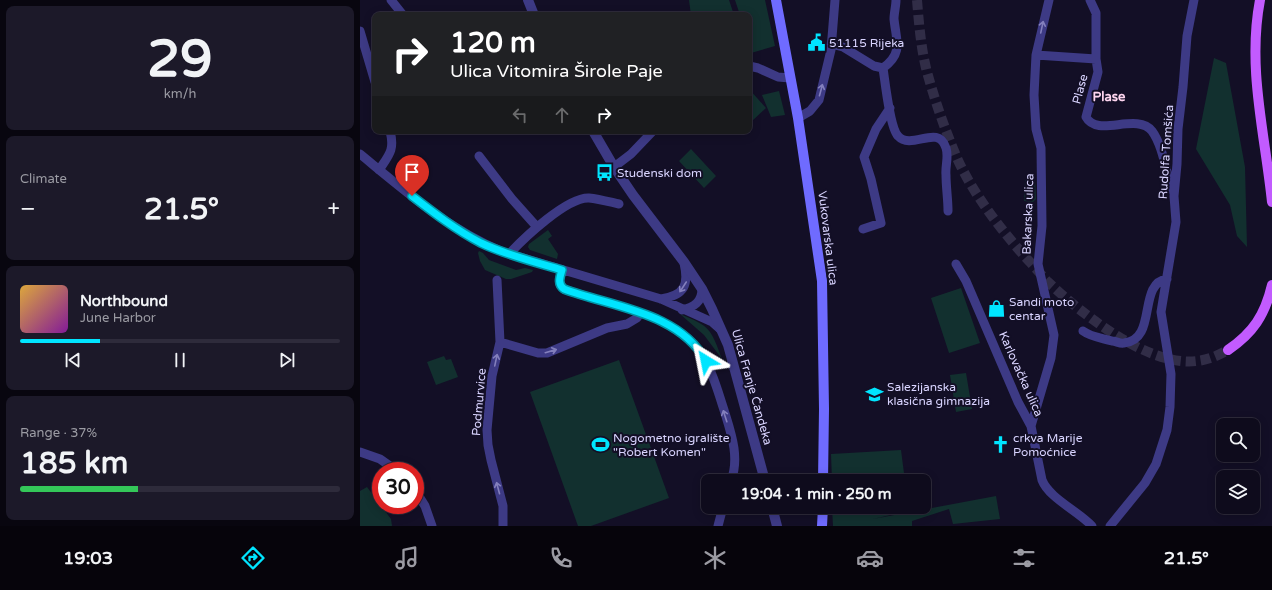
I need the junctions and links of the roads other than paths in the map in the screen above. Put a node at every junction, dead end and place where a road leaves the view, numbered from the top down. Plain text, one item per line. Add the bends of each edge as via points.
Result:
1 (391, 0) edge
2 (528, 0) edge
3 (776, 0) edge
4 (835, 0) edge
5 (896, 0) edge
6 (1049, 0) edge
7 (1090, 0) edge
8 (1194, 0) edge
9 (1260, 0) edge
10 (401, 12) edge
11 (533, 12) edge
12 (360, 31) edge
13 (832, 44) junction
14 (1036, 55) junction
15 (1096, 59) junction
16 (752, 67) edge
17 (883, 68) junction
18 (372, 72) edge
19 (790, 78) junction
20 (890, 108) junction
21 (798, 118) junction
22 (391, 134) edge
23 (595, 134) edge
24 (650, 134) edge
25 (360, 154) edge
26 (479, 156) dead end
27 (614, 167) junction
28 (379, 170) junction
29 (1174, 196) junction
30 (1272, 202) edge
31 (619, 204) dead end
32 (948, 211) dead end
33 (537, 228) junction
34 (863, 229) dead end
35 (509, 254) junction
36 (684, 262) junction
37 (956, 264) dead end
38 (562, 270) junction
39 (1167, 279) junction
40 (497, 280) dead end
41 (1272, 285) edge
42 (702, 289) junction
43 (661, 300) junction
44 (682, 310) junction
45 (640, 313) junction
46 (1083, 331) dead end
47 (723, 332) junction
48 (500, 342) junction
49 (1228, 350) tunnel mouth
50 (1030, 426) junction
51 (360, 452) edge
52 (384, 462) edge
53 (734, 474) edge
54 (763, 474) edge
55 (823, 474) edge
56 (424, 504) edge
57 (721, 514) edge
58 (774, 514) edge
59 (823, 514) edge
60 (432, 526) edge
61 (503, 526) edge
62 (718, 526) edge
63 (777, 526) edge
64 (822, 526) edge
65 (1092, 526) edge
66 (1110, 526) edge

1 - 10 street
2 - 11 street
3 - 19 main road, Vukovarska ulica
4 - 13 street
5 - 17 street via 894,17 897,51 893,60
14 -> 6 street, Bakarska ulica
7 - 15 street, Plase via 1096,13
8 - 29 street, Rudolfa Tomšića via 1187,36
9 - 30 main road via 1255,42 1255,75
12 - 18 street
13 - 17 street via 843,47 874,66
21 -> 13 street via 810,111 819,100
14 - 15 street
14 - 50 street, Bakarska ulica via 1034,95 1036,129 1041,148 1042,226 1038,264 1054,335 1051,358
15 - 29 street, Plase via 1098,72 1086,118 1088,122 1092,125 1140,124 1149,128 1159,145
16 - 19 street via 778,77
17 - 20 street
19 - 21 main road, Vukovarska ulica
20 - 32 street via 895,132 901,139 910,141 933,136 940,138 946,147
20 - 34 street via 876,129 864,157 881,223
21 - 55 main road, Vukovarska ulica via 822,281
22 - 28 street via 392,149
23 - 27 street, Ulica Franje Čandeka
24 - 27 street
25 - 28 street
26 - 33 street
27 - 36 street, Ulica Franje Čandeka
28 - 35 street via 450,224 481,243
29 - 39 street, Rudolfa Tomšića via 1176,222
31 - 33 street via 582,199 560,210
33 - 35 street
35 - 38 street
36 - 42 street, Ulica Franje Čandeka
36 -> 43 street via 687,278 684,287 675,295
37 - 50 street, Karlovačka ulica via 966,281
38 - 43 street
38 - 45 street via 559,282 564,289
39 - 46 street via 1154,285 1141,333 1133,340 1124,343 1088,335
39 - 66 street, Rudolfa Tomšića via 1161,312 1171,374 1167,430 1156,464 1145,483
40 - 48 street, Podmurvice
41 - 49 main road via 1260,320 1245,338
42 - 44 street via 699,301
42 - 47 street, Ulica Franje Čandeka
43 - 44 street
44 - 47 street via 712,322
48 -> 45 street via 538,353 548,353 592,333 627,324 638,318
53 -> 45 street via 735,450 714,380 703,357 679,331
47 - 54 street, Ulica Franje Čandeka
61 -> 48 street, Podmurvice via 503,506 491,460 487,430 492,376
50 - 65 street, Karlovačka ulica via 1044,486
51 - 52 street
56 - 60 street
57 - 62 street
58 - 63 street
59 - 64 main road

